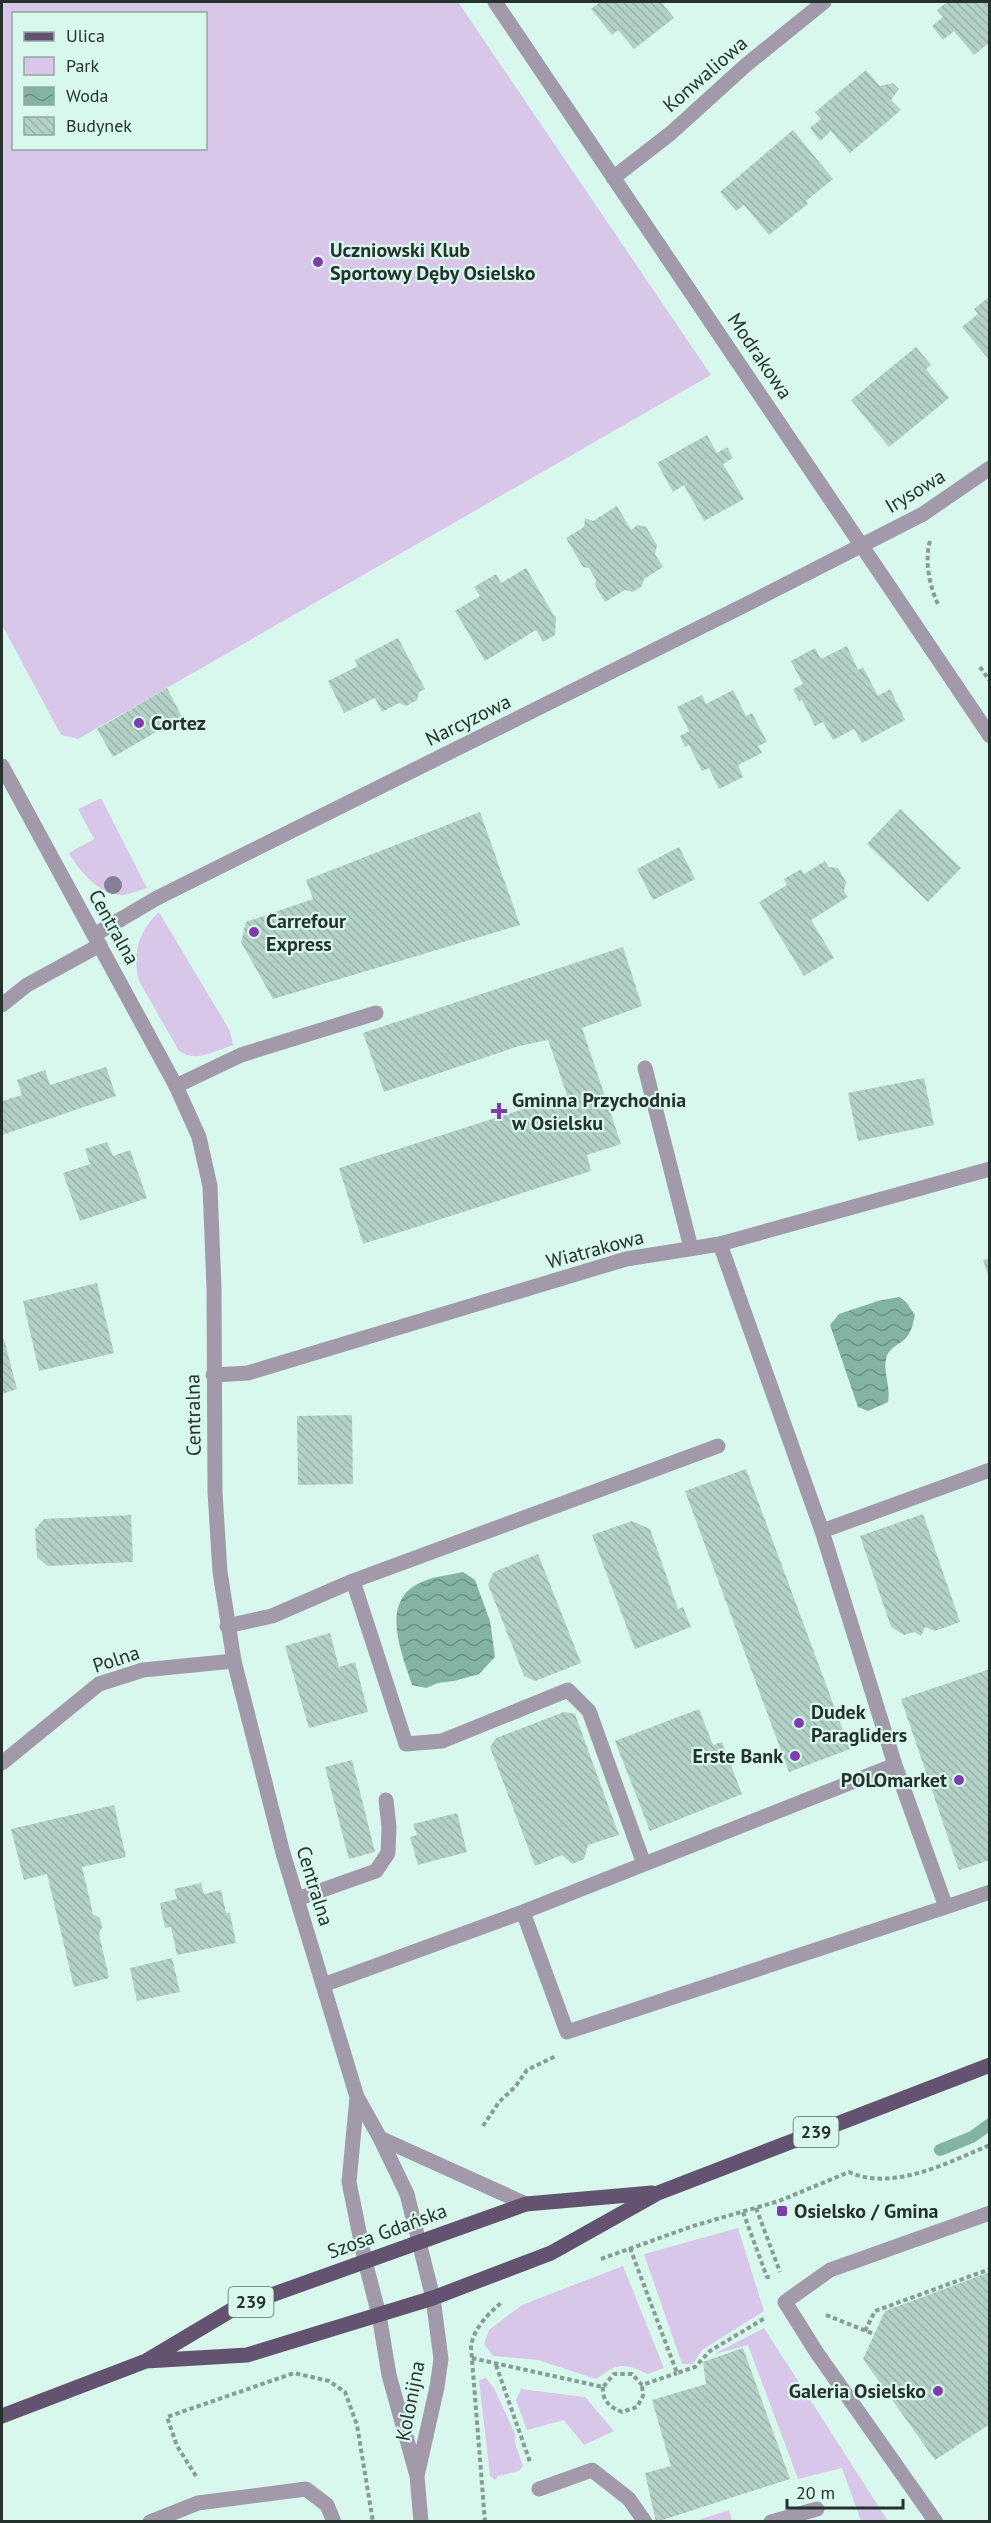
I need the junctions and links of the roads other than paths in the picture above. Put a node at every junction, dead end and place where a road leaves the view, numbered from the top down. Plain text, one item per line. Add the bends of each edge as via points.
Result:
1 (495, 2) edge
2 (824, 2) edge
3 (613, 178) junction
4 (990, 468) edge
5 (861, 546) junction
6 (990, 735) edge
7 (2, 766) edge
8 (97, 940) junction
9 (2, 1005) edge
10 (376, 1013) dead end
11 (645, 1068) dead end
12 (176, 1086) junction
13 (990, 1169) edge
14 (720, 1244) junction
15 (691, 1248) junction
16 (213, 1375) junction
17 (717, 1446) dead end
18 (990, 1470) edge
19 (822, 1531) junction
20 (353, 1581) junction
21 (227, 1626) junction
22 (234, 1661) junction
23 (2, 1763) edge
24 (895, 1765) junction
25 (386, 1800) dead end
26 (644, 1864) junction
27 (990, 1892) edge
28 (297, 1899) junction
29 (946, 1907) junction
30 (523, 1912) junction
31 (323, 1985) junction
32 (990, 2065) edge
33 (357, 2097) junction
34 (380, 2138) junction
35 (658, 2193) junction
36 (526, 2204) junction
37 (990, 2213) edge
38 (419, 2242) junction
39 (364, 2261) junction
40 (433, 2298) junction
41 (379, 2315) junction
42 (146, 2361) junction
43 (2, 2416) edge
44 (417, 2476) junction
45 (539, 2489) dead end
46 (817, 2509) dead end
47 (150, 2522) edge
48 (334, 2522) edge
49 (422, 2522) edge
50 (645, 2522) edge
51 (771, 2522) edge
52 (936, 2522) edge

1 - 3 street, Modrakowa
2 - 3 street, Konwaliowa
3 - 5 street, Modrakowa
4 - 5 street, Irysowa via 923,514
5 - 6 street, Modrakowa
5 - 8 street, Narcyzowa via 157,898
7 - 8 street, Centralna
8 - 9 street, Narcyzowa
8 - 12 street, Centralna
10 - 12 street via 241,1055
11 - 15 street
12 - 16 street, Centralna via 199,1137 210,1186
13 - 14 street, Wiatrakowa
14 - 15 street, Wiatrakowa
14 - 19 street
15 - 16 street, Wiatrakowa via 626,1260 248,1373
16 - 21 street, Centralna via 216,1516
17 - 20 street
18 - 19 street
19 - 24 street
20 - 21 street via 272,1616
20 - 26 street via 406,1744 442,1741 568,1690 589,1711
21 - 22 street, Centralna
22 - 23 street, Polna via 143,1670 99,1684
22 - 28 street, Centralna
24 - 26 street
24 - 29 street
25 - 28 street via 388,1853 376,1871
26 - 30 street
27 - 29 street
28 - 31 street, Centralna
29 - 30 street via 567,2032
30 - 31 street
31 - 33 street, Centralna
32 - 35 main road, Szosa Gdańska / 239
33 - 34 street, Centralna
33 - 39 street, Centralna via 349,2182
34 - 36 street
34 - 38 street, Centralna via 406,2194
35 - 36 main road, Szosa Gdańska / 239
35 - 40 main road, Szosa Gdańska / 239 via 551,2253
36 - 38 main road, Szosa Gdańska / 239
37 - 52 street via 830,2270 785,2302
38 - 39 main road, Szosa Gdańska / 239
38 - 40 street, Centralna
39 - 41 street, Centralna
39 - 42 main road, Szosa Gdańska / 239 via 235,2308
40 - 41 main road, Szosa Gdańska / 239
40 - 44 street, Kolonijna via 441,2359
41 - 42 main road, Szosa Gdańska / 239 via 247,2355
41 - 44 street, Kolonijna via 389,2375
42 - 43 main road, Szosa Gdańska / 239
44 - 49 street, Kolonijna
45 - 50 street via 592,2470 629,2499
46 - 51 street
47 - 48 street via 198,2503 306,2489 327,2505

